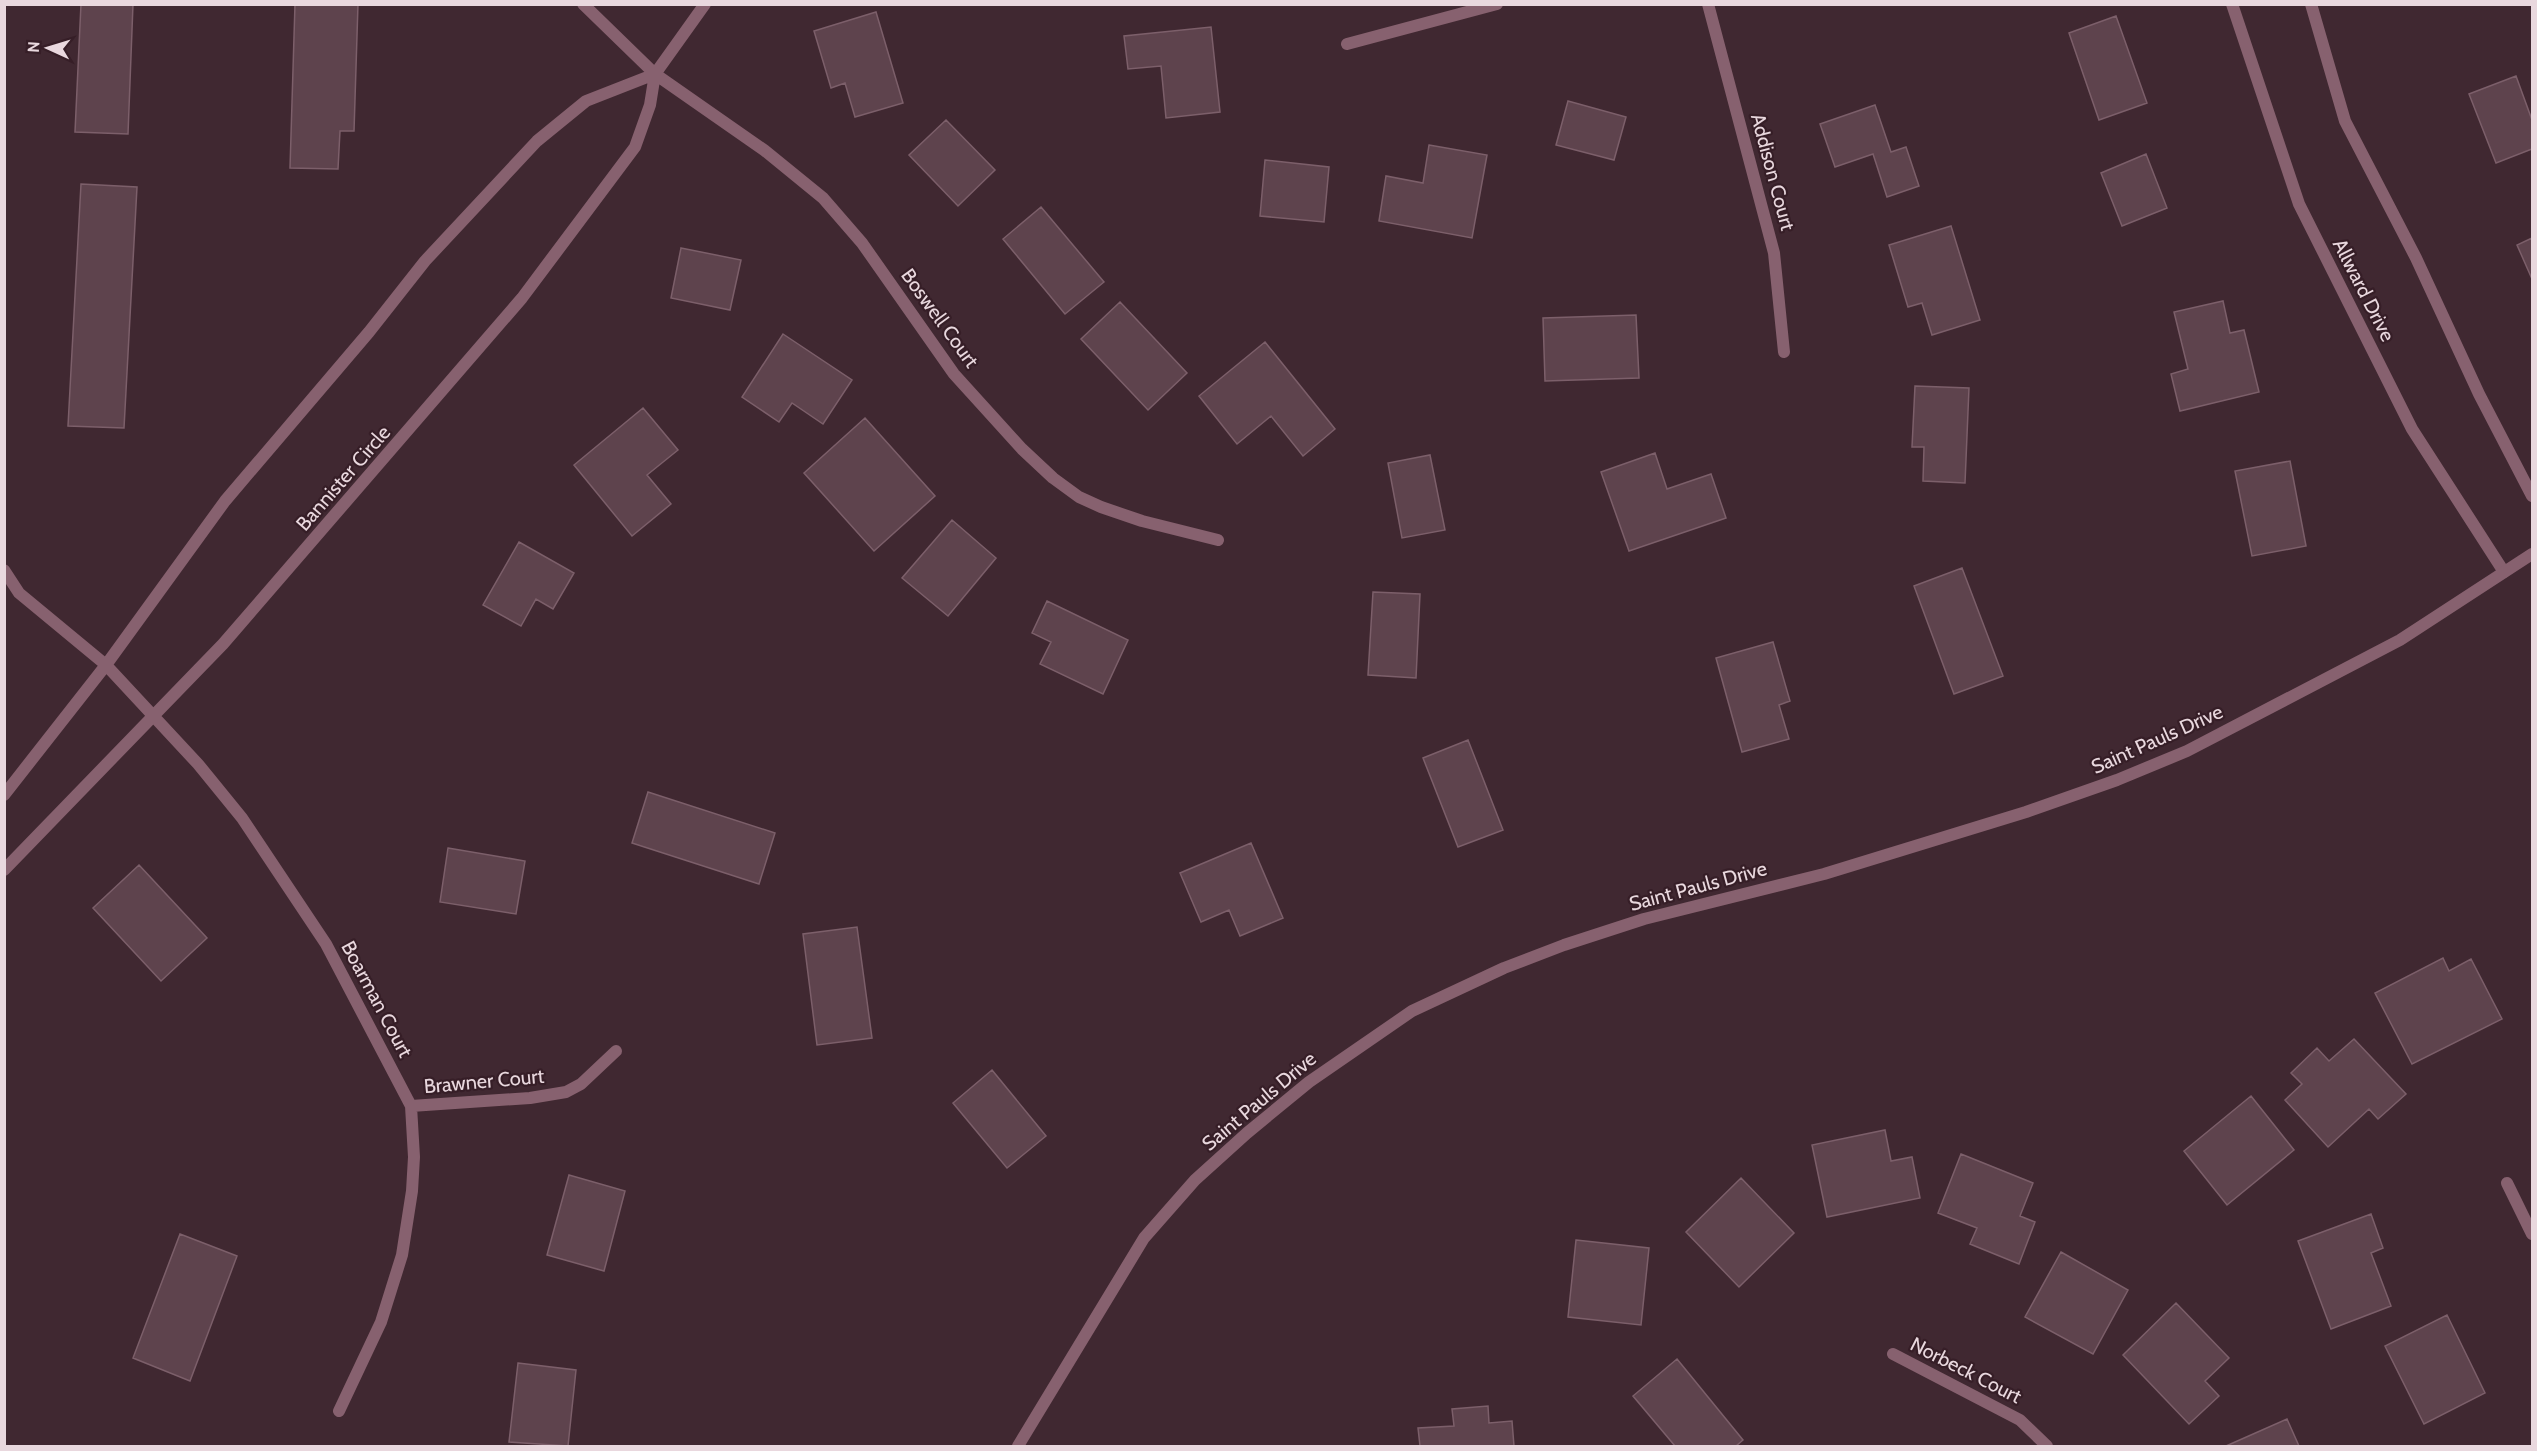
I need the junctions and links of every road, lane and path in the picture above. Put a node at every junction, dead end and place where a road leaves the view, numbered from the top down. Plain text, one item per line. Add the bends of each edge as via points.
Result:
1 (583, 4) edge
2 (705, 4) edge
3 (1497, 4) edge
4 (1708, 4) edge
5 (2232, 4) edge
6 (2311, 4) edge
7 (1347, 44) dead end
8 (655, 74) junction
9 (1784, 352) dead end
10 (2532, 496) edge
11 (1218, 540) dead end
12 (2532, 554) edge
13 (4, 570) edge
14 (2504, 572) junction
15 (106, 665) junction
16 (152, 716) junction
17 (4, 795) edge
18 (4, 870) edge
19 (616, 1052) dead end
20 (411, 1106) junction
21 (2507, 1183) dead end
22 (2532, 1234) edge
23 (1893, 1354) dead end
24 (339, 1411) dead end
25 (1018, 1446) edge
26 (2047, 1446) edge

1 - 8 street, Boswell Court
2 - 8 street, Bannister Circle
3 - 7 street
4 - 9 street, Addison Court via 1774,253
5 - 14 street, Allward Drive via 2299,204 2412,429
6 - 10 street via 2345,121
8 - 11 street, Boswell Court via 764,150 823,198 862,243 954,374 1022,450 1053,478 1101,507
8 - 15 street via 586,101 537,141 425,261 225,501
8 - 16 street, Bannister Circle via 650,105 635,147 522,298 246,619
12 - 14 street, Saint Pauls Drive
13 - 15 street, Boarman Court via 19,593
14 - 25 street, Saint Pauls Drive via 2400,640 2187,751 2117,780 2026,813 1824,874 1644,919 1564,945 1412,1011 1309,1082 1247,1132 1188,1189 1144,1238
15 - 16 street, Boarman Court
15 - 17 street
16 - 18 street, Bannister Circle
16 - 20 street, Boarman Court via 220,791 286,882 326,944
19 - 20 street, Brawner Court via 581,1084 566,1092
20 - 24 street, Boarman Court via 412,1191 402,1255 381,1322
21 - 22 street
23 - 26 street, Norbeck Court via 2020,1420

